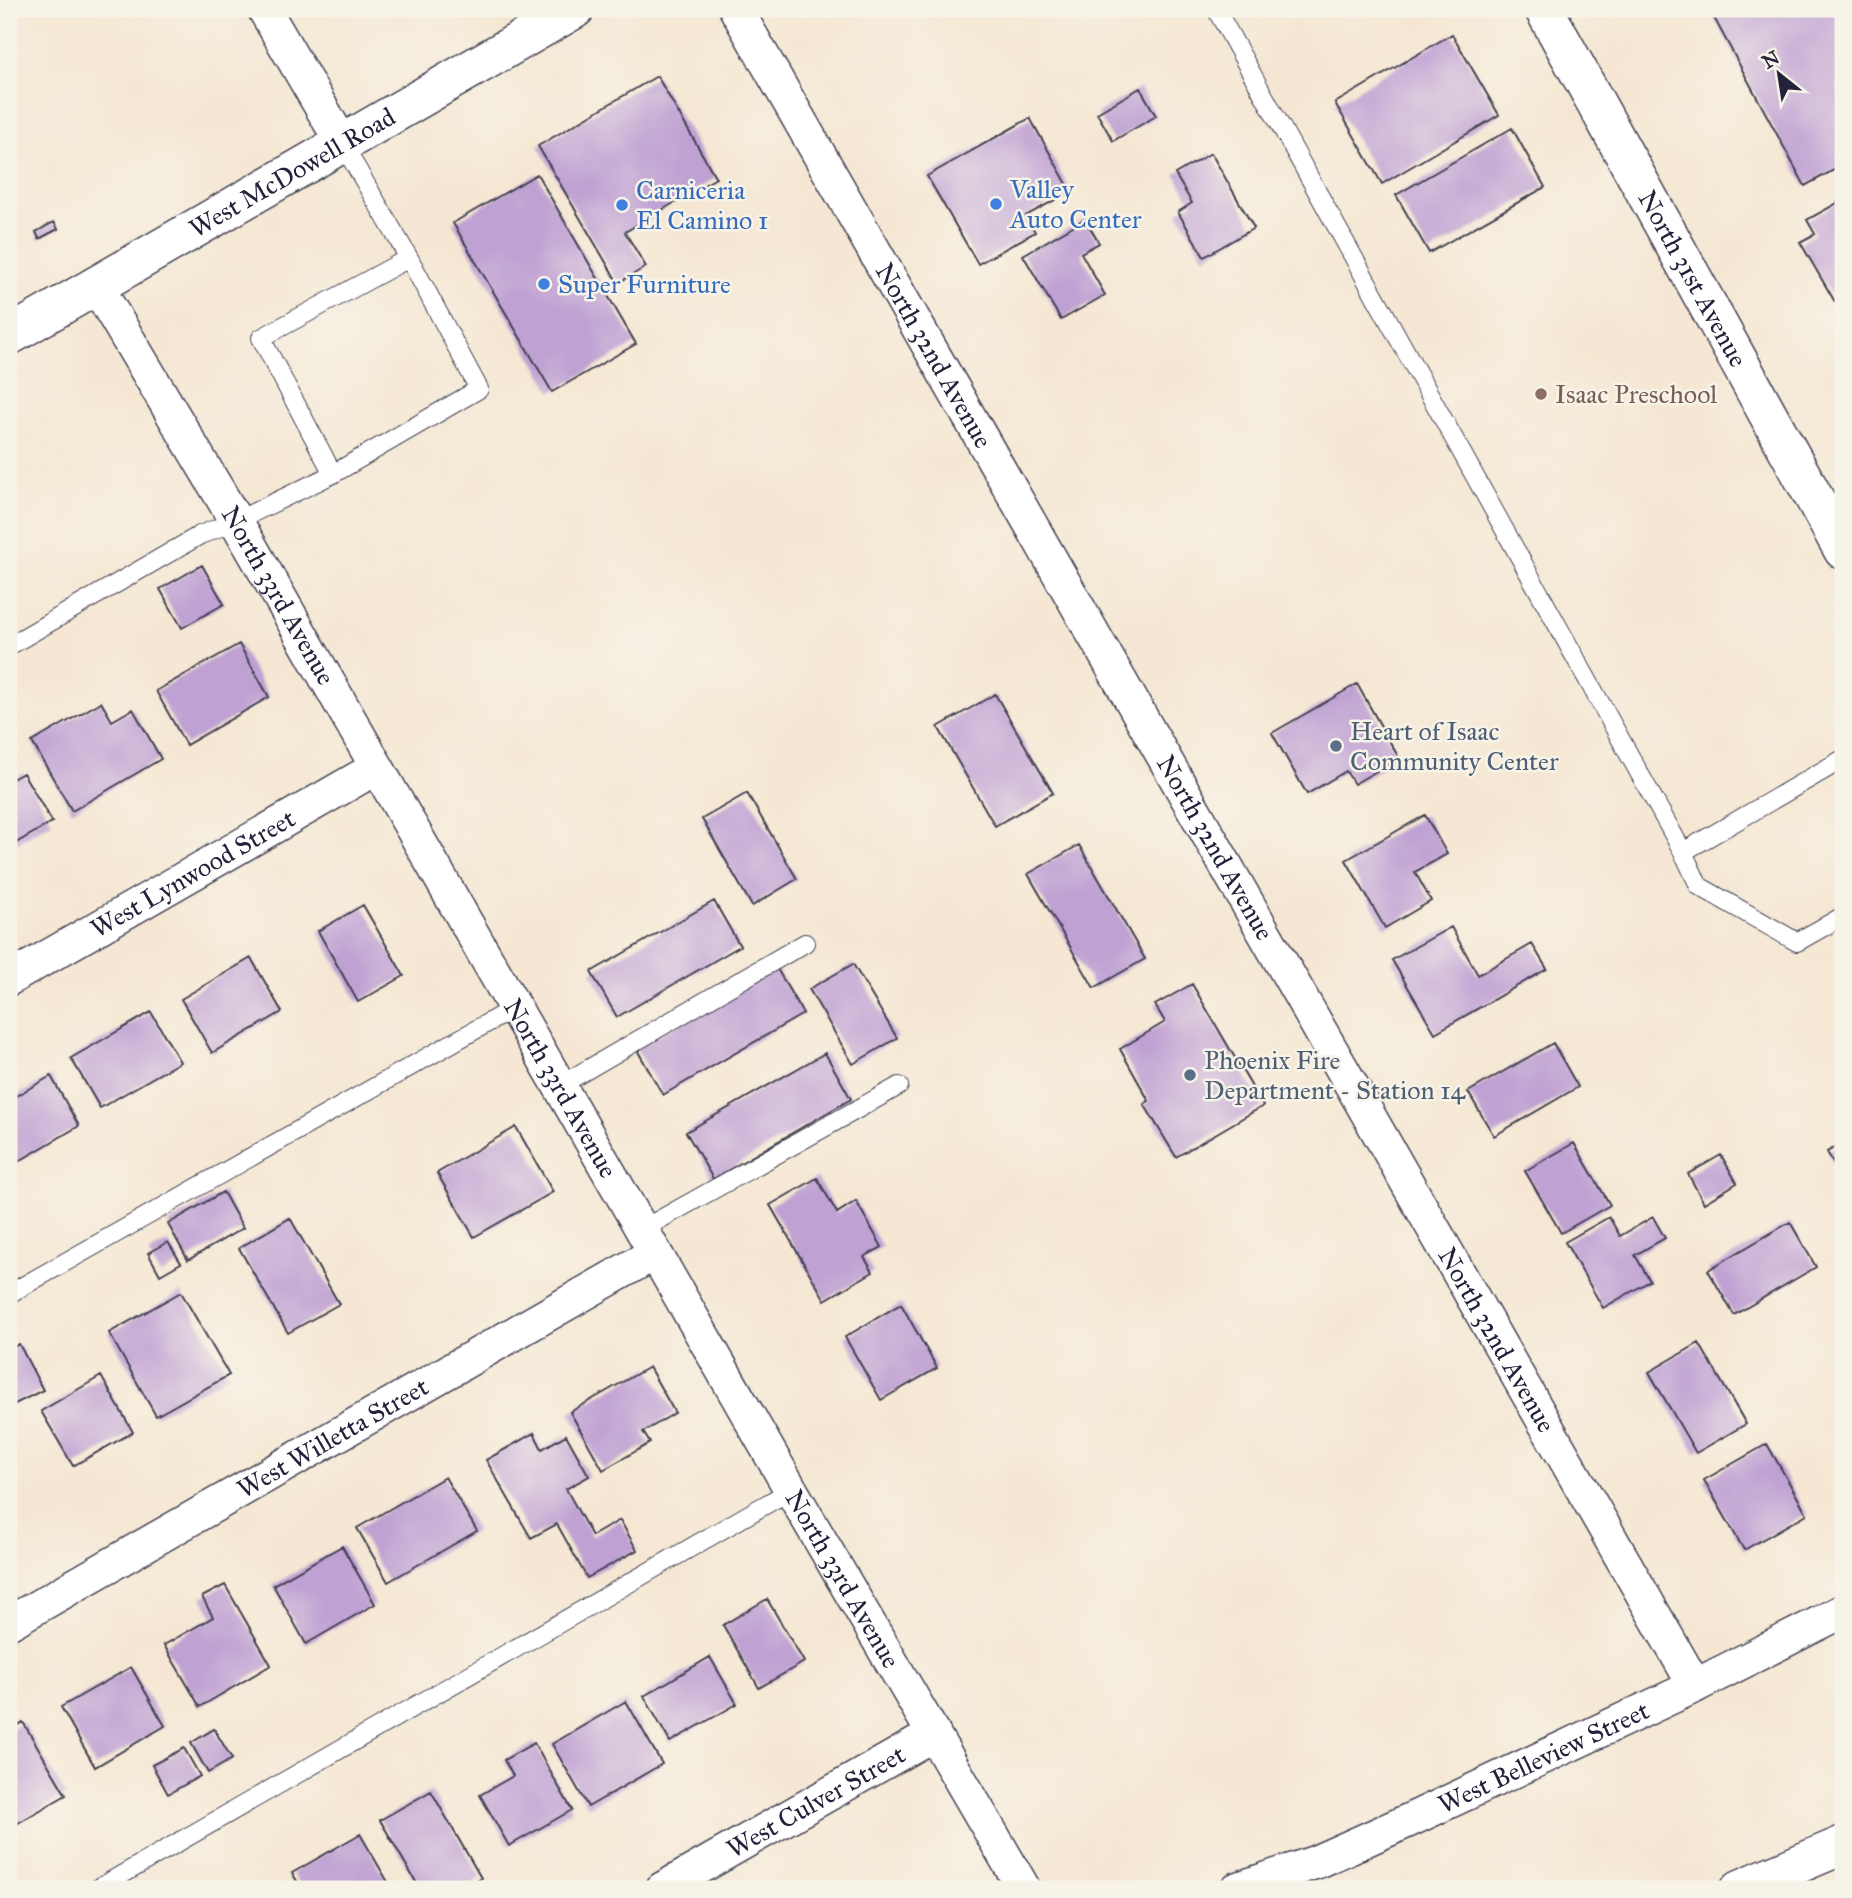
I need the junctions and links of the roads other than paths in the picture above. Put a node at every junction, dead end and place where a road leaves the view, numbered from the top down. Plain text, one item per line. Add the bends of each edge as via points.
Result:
1 (264, 9) edge
2 (575, 9) edge
3 (736, 9) edge
4 (1216, 9) edge
5 (1544, 9) edge
6 (342, 143) junction
7 (409, 258) junction
8 (96, 285) junction
9 (9, 336) edge
10 (333, 474) junction
11 (236, 521) junction
12 (1843, 550) edge
13 (9, 646) edge
14 (1843, 759) edge
15 (376, 768) junction
16 (1683, 852) junction
17 (1843, 916) edge
18 (805, 943) dead end
19 (9, 979) edge
20 (514, 1008) junction
21 (559, 1086) junction
22 (899, 1086) dead end
23 (648, 1241) junction
24 (9, 1294) edge
25 (791, 1490) junction
26 (1843, 1611) edge
27 (9, 1623) edge
28 (1695, 1686) junction
29 (934, 1734) junction
30 (1843, 1845) edge
31 (97, 1889) edge
32 (662, 1889) edge
33 (1024, 1889) edge
34 (1237, 1889) edge
35 (1740, 1889) edge

1 - 6 street
2 - 6 main road, West McDowell Road
3 - 28 street, North 32nd Avenue
4 - 16 lane
5 - 12 main road, North 31st Avenue
6 - 7 lane
6 - 8 main road, West McDowell Road
7 - 10 lane via 479,389
7 - 10 lane via 261,338
8 - 9 main road, West McDowell Road
8 - 11 street, North 33rd Avenue
10 - 11 lane
11 - 13 lane via 200,535
11 - 15 street, North 33rd Avenue
14 - 16 lane
15 - 19 street, West Lynwood Street
15 - 20 street, North 33rd Avenue
16 - 17 lane via 1699,886 1797,942
18 - 21 lane
20 - 21 street, North 33rd Avenue
20 - 24 lane
21 - 23 street, North 33rd Avenue
22 - 23 lane
23 - 25 street, North 33rd Avenue
23 - 27 street, West Willetta Street
25 - 29 street, North 33rd Avenue
25 - 31 lane
26 - 28 street, West Belleview Street
28 - 34 street, West Belleview Street via 1316,1862
29 - 32 street, West Culver Street
29 - 33 street, North 33rd Avenue
30 - 35 main road

